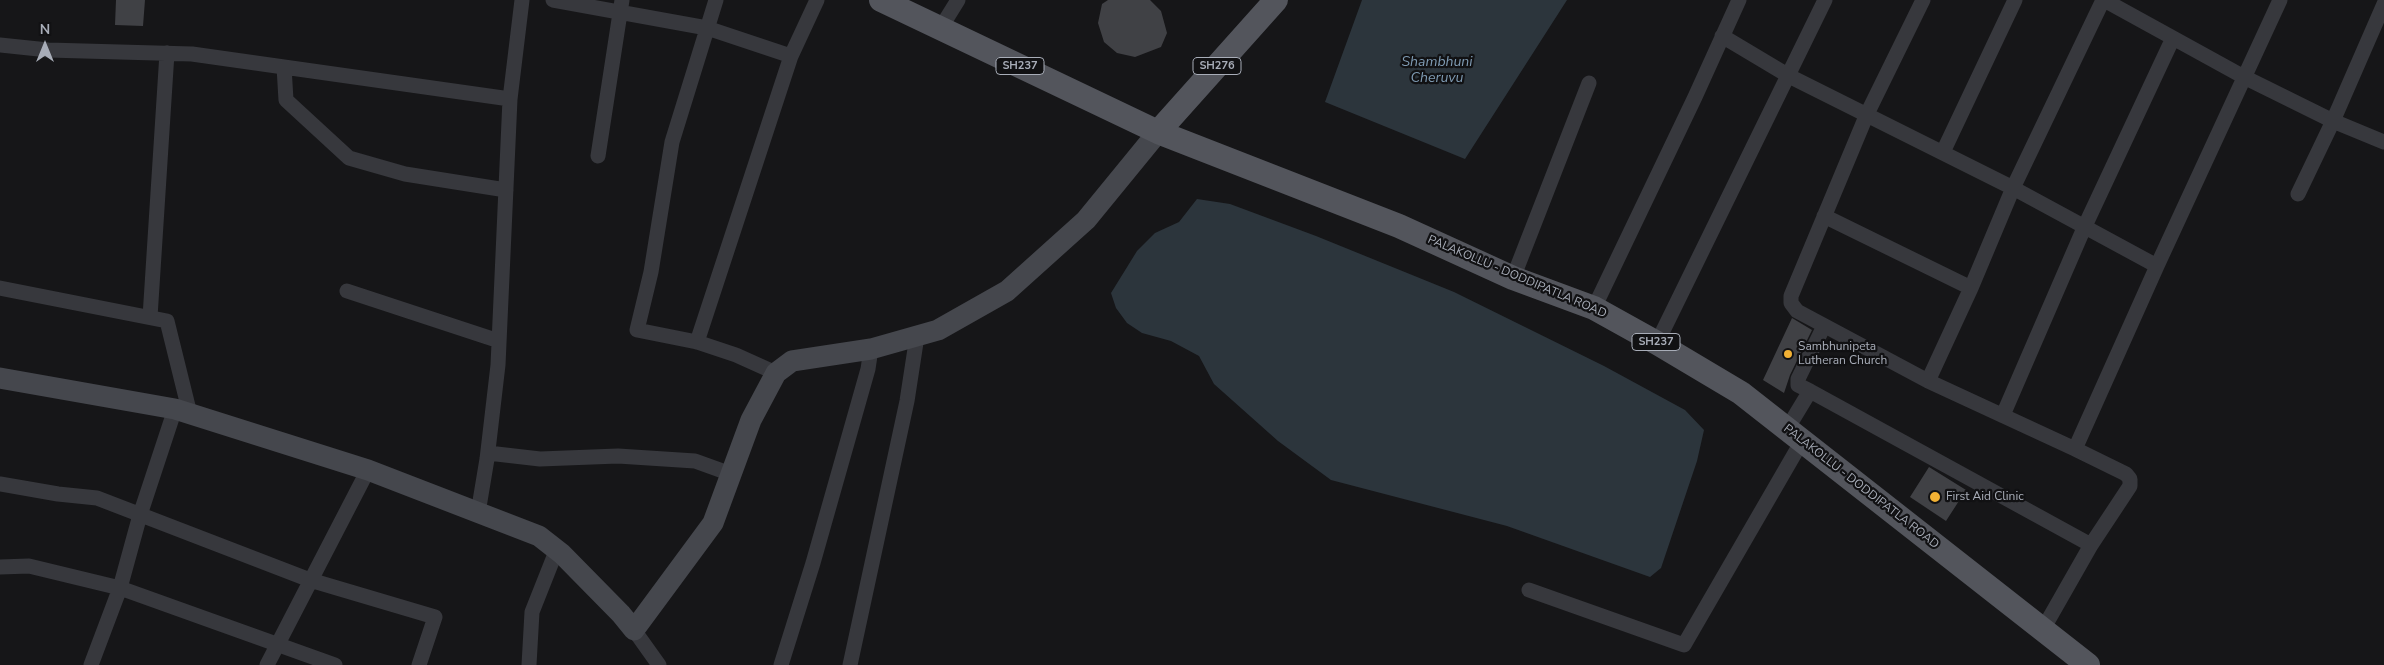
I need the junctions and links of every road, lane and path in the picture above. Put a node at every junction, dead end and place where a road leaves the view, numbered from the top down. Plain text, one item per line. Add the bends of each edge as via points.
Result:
1 (522, 0) edge
2 (554, 0) edge
3 (716, 0) edge
4 (817, 0) edge
5 (881, 0) edge
6 (958, 0) edge
7 (1276, 0) edge
8 (1739, 0) edge
9 (1825, 0) edge
10 (1923, 0) edge
11 (2015, 0) edge
12 (2103, 0) edge
13 (2280, 0) edge
14 (2119, 3) edge
15 (2384, 4) edge
16 (620, 6) edge
17 (706, 28) junction
18 (940, 29) junction
19 (1722, 36) junction
20 (2173, 38) junction
21 (0, 45) edge
22 (168, 53) junction
23 (791, 56) junction
24 (284, 67) junction
25 (1789, 76) junction
26 (2244, 77) junction
27 (1589, 83) dead end
28 (510, 99) junction
29 (1867, 114) junction
30 (2333, 121) junction
31 (1158, 132) junction
32 (2384, 142) edge
33 (1943, 152) junction
34 (598, 156) dead end
35 (2013, 188) junction
36 (506, 190) junction
37 (2298, 194) dead end
38 (1824, 216) junction
39 (2084, 228) junction
40 (2156, 266) junction
41 (1513, 278) junction
42 (0, 288) edge
43 (1970, 288) junction
44 (347, 290) dead end
45 (1594, 308) junction
46 (150, 317) junction
47 (1824, 326) junction
48 (917, 336) junction
49 (499, 341) junction
50 (697, 342) junction
51 (1657, 343) junction
52 (871, 349) junction
53 (776, 373) junction
54 (0, 378) edge
55 (1928, 381) junction
56 (1810, 392) junction
57 (183, 412) junction
58 (2004, 415) junction
59 (1795, 435) junction
60 (2075, 448) junction
61 (488, 453) junction
62 (368, 470) junction
63 (731, 474) junction
64 (0, 484) edge
65 (478, 513) junction
66 (140, 514) junction
67 (2091, 545) junction
68 (556, 549) junction
69 (0, 568) edge
70 (310, 580) junction
71 (120, 588) junction
72 (1529, 590) dead end
73 (634, 630) junction
74 (2042, 631) junction
75 (276, 644) junction
76 (91, 665) edge
77 (267, 665) edge
78 (335, 665) edge
79 (419, 665) edge
80 (529, 665) edge
81 (659, 665) edge
82 (781, 665) edge
83 (850, 665) edge
84 (2088, 665) edge

1 - 28 street
2 - 16 street
3 - 17 street
4 - 23 street
5 - 18 main road, PALAKOLLU - DODDIPATLA ROAD / SH237
6 - 18 street
7 - 31 main road, SH276
8 - 19 street
9 - 25 street
10 - 29 street
11 - 33 street
12 - 14 street
12 - 35 street
13 - 26 street
14 - 20 street
15 - 30 street
16 - 17 street
16 - 34 street
17 - 23 street
17 - 50 street via 672,142 651,272 637,330
18 - 31 main road, PALAKOLLU - DODDIPATLA ROAD / SH237
19 - 25 street
19 - 45 street
20 - 26 street
20 - 39 street
21 - 22 street via 48,50
22 - 24 street
22 - 46 street
23 - 50 street
24 - 28 street
24 - 36 street via 286,100 349,158 405,174
25 - 29 street
25 - 51 street
26 - 30 street
26 - 40 street
27 - 41 street
28 - 36 street
29 - 33 street
29 - 38 street
30 - 32 street
30 - 37 street
31 - 41 main road, PALAKOLLU - DODDIPATLA ROAD / SH237 via 1399,226
31 - 48 street via 1086,220 1007,290 938,330
33 - 35 street
35 - 39 street
35 - 43 street
36 - 49 street
38 - 43 street
38 - 47 street via 1791,296 1797,312
39 - 40 street
39 - 58 street
40 - 60 street
41 - 45 main road, PALAKOLLU - DODDIPATLA ROAD / SH237
42 - 46 street
43 - 55 street
44 - 49 street
45 - 51 main road, PALAKOLLU - DODDIPATLA ROAD / SH237
46 - 57 street via 168,321
47 - 55 street
47 - 56 street via 1798,379 1798,385
48 - 52 street
48 - 83 street via 907,401
49 - 61 street
50 - 53 street
51 - 59 main road, PALAKOLLU - DODDIPATLA ROAD / SH237 via 1741,393
52 - 53 street via 792,361
52 - 82 street via 832,499
53 - 63 street via 751,420
54 - 57 street
55 - 58 street
56 - 59 street
56 - 67 street
57 - 62 street
57 - 66 street
58 - 60 street
59 - 72 street via 1684,645
59 - 74 main road, PALAKOLLU - DODDIPATLA ROAD / SH237
60 - 67 street via 2130,479 2130,486
61 - 63 street via 540,459 618,456 695,461
61 - 65 street
62 - 65 street
62 - 70 street
63 - 73 street via 713,522
64 - 66 street via 97,498
65 - 68 street via 539,536
66 - 70 street
66 - 71 street
67 - 74 street
68 - 73 street
68 - 80 street via 532,612
69 - 71 street via 29,566
70 - 75 street
70 - 79 street via 435,617
71 - 75 street
71 - 76 street
73 - 81 street
74 - 84 main road, PALAKOLLU - DODDIPATLA ROAD / SH237
75 - 77 street
75 - 78 street

